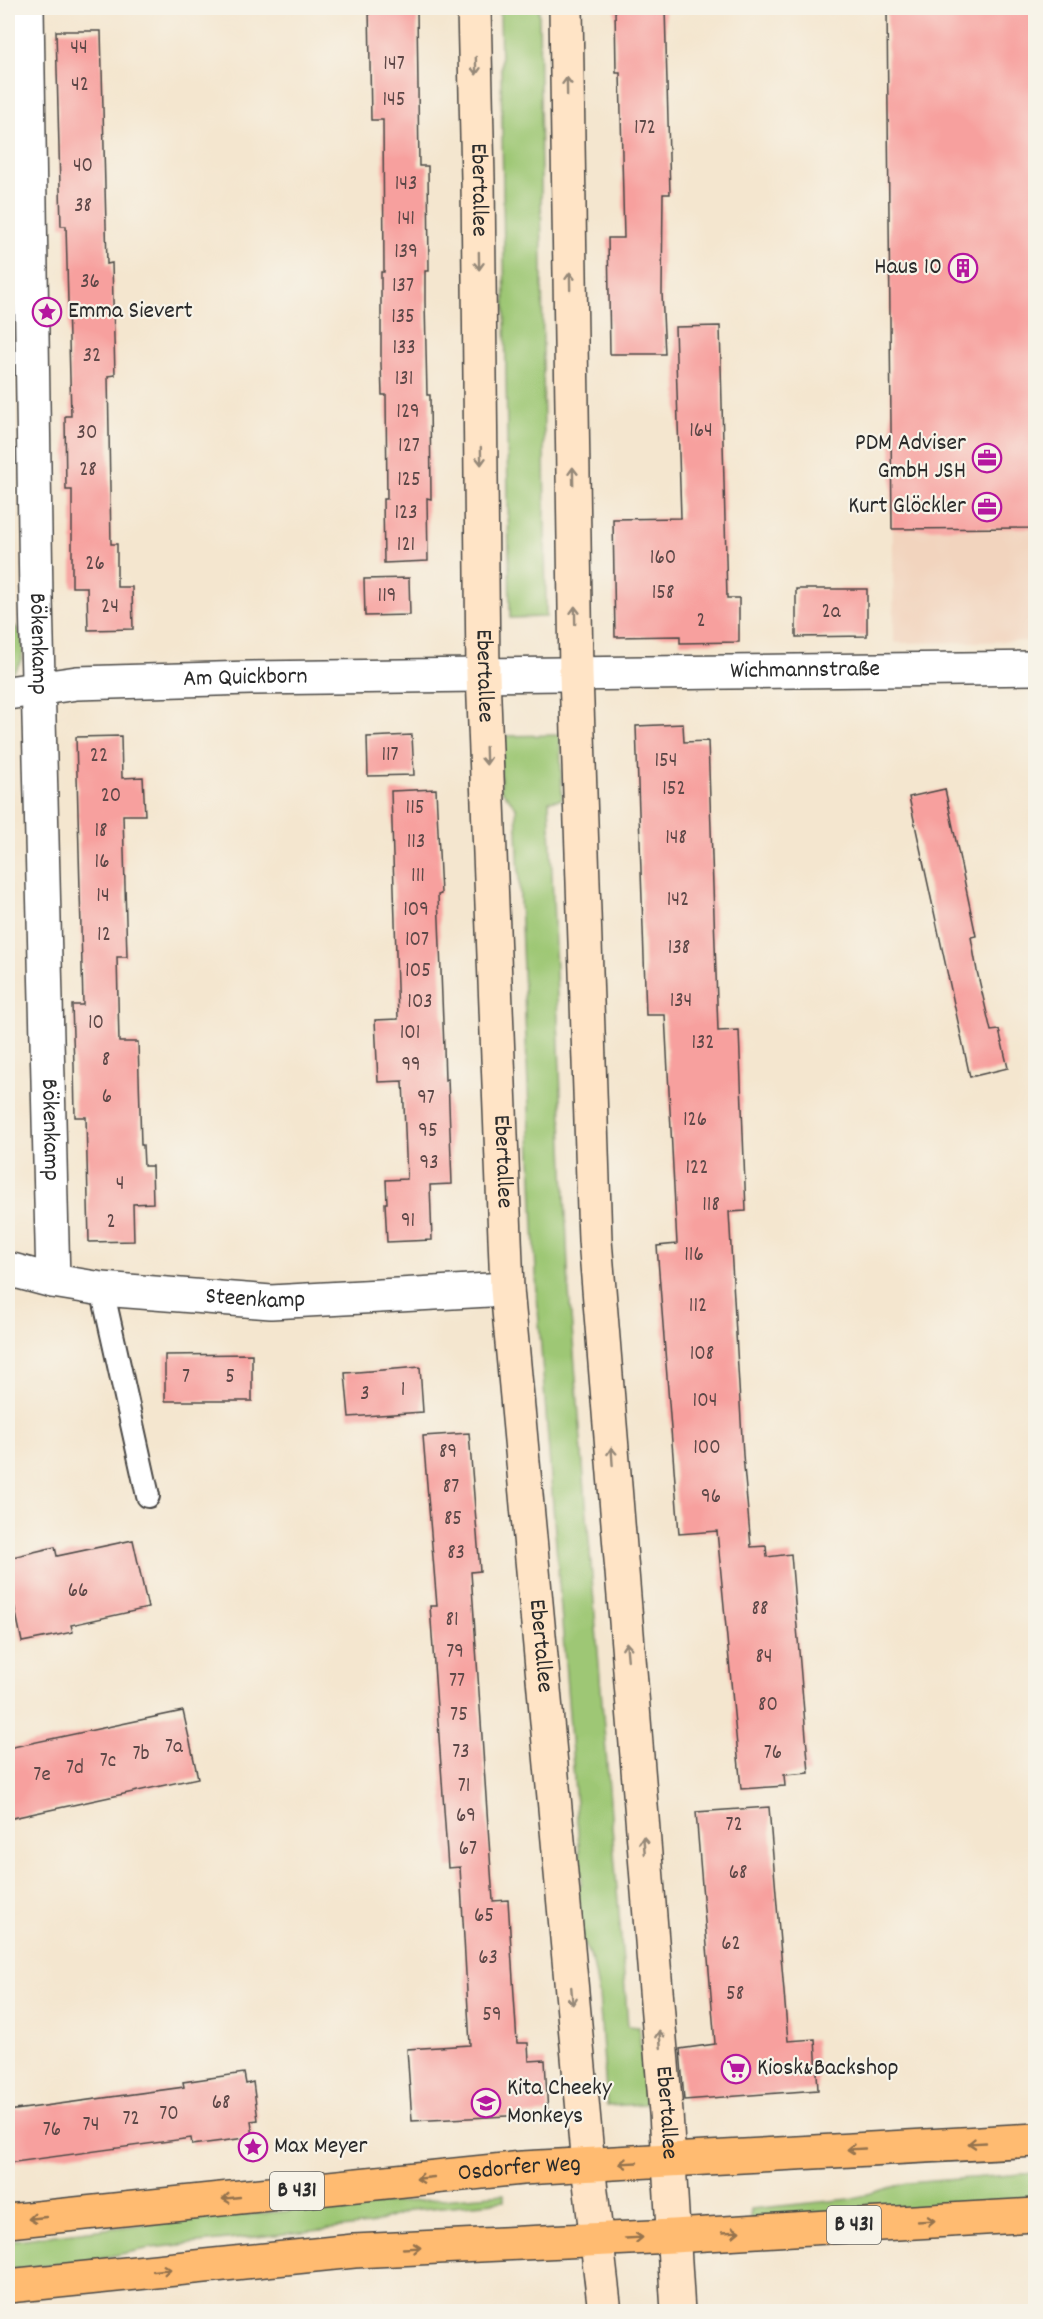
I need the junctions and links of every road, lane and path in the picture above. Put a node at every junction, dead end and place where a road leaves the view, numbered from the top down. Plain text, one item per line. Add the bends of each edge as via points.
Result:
1 (27, 8) edge
2 (474, 8) edge
3 (566, 8) edge
4 (22, 599) edge
5 (1035, 668) edge
6 (483, 674) junction
7 (576, 674) junction
8 (23, 690) edge
9 (8, 1269) edge
10 (53, 1281) junction
11 (102, 1289) junction
12 (507, 1289) junction
13 (148, 1496) dead end
14 (1035, 2139) edge
15 (668, 2160) junction
16 (588, 2164) junction
17 (1035, 2215) edge
18 (8, 2221) edge
19 (673, 2236) junction
20 (596, 2239) junction
21 (8, 2286) edge
22 (605, 2312) edge
23 (678, 2312) edge

1 - 4 street, Bökenkamp
2 -> 6 main road, Ebertallee
7 -> 3 main road, Ebertallee
4 - 8 street, Bökenkamp
5 - 7 street, Wichmannstraße
6 - 7 street, Wichmannstraße
6 - 8 street, Am Quickborn via 88,683
6 -> 12 main road, Ebertallee
15 -> 7 main road, Ebertallee via 595,1240
8 - 10 street, Bökenkamp
9 - 10 street, Steenkamp
10 - 11 street, Steenkamp
11 - 12 street, Steenkamp via 271,1302
11 - 13 lane
12 -> 16 main road, Ebertallee
14 -> 15 main road, Osdorfer Weg / B 431
15 -> 16 main road, Osdorfer Weg / B 431
15 - 19 main road, Ebertallee
16 -> 18 main road, Osdorfer Weg / B 431
16 - 20 main road, Ebertallee
19 -> 17 main road, B 431
20 -> 19 main road, B 431
19 - 23 main road, Ebertallee
21 -> 20 main road, B 431 via 354,2251
20 - 22 main road, Ebertallee

